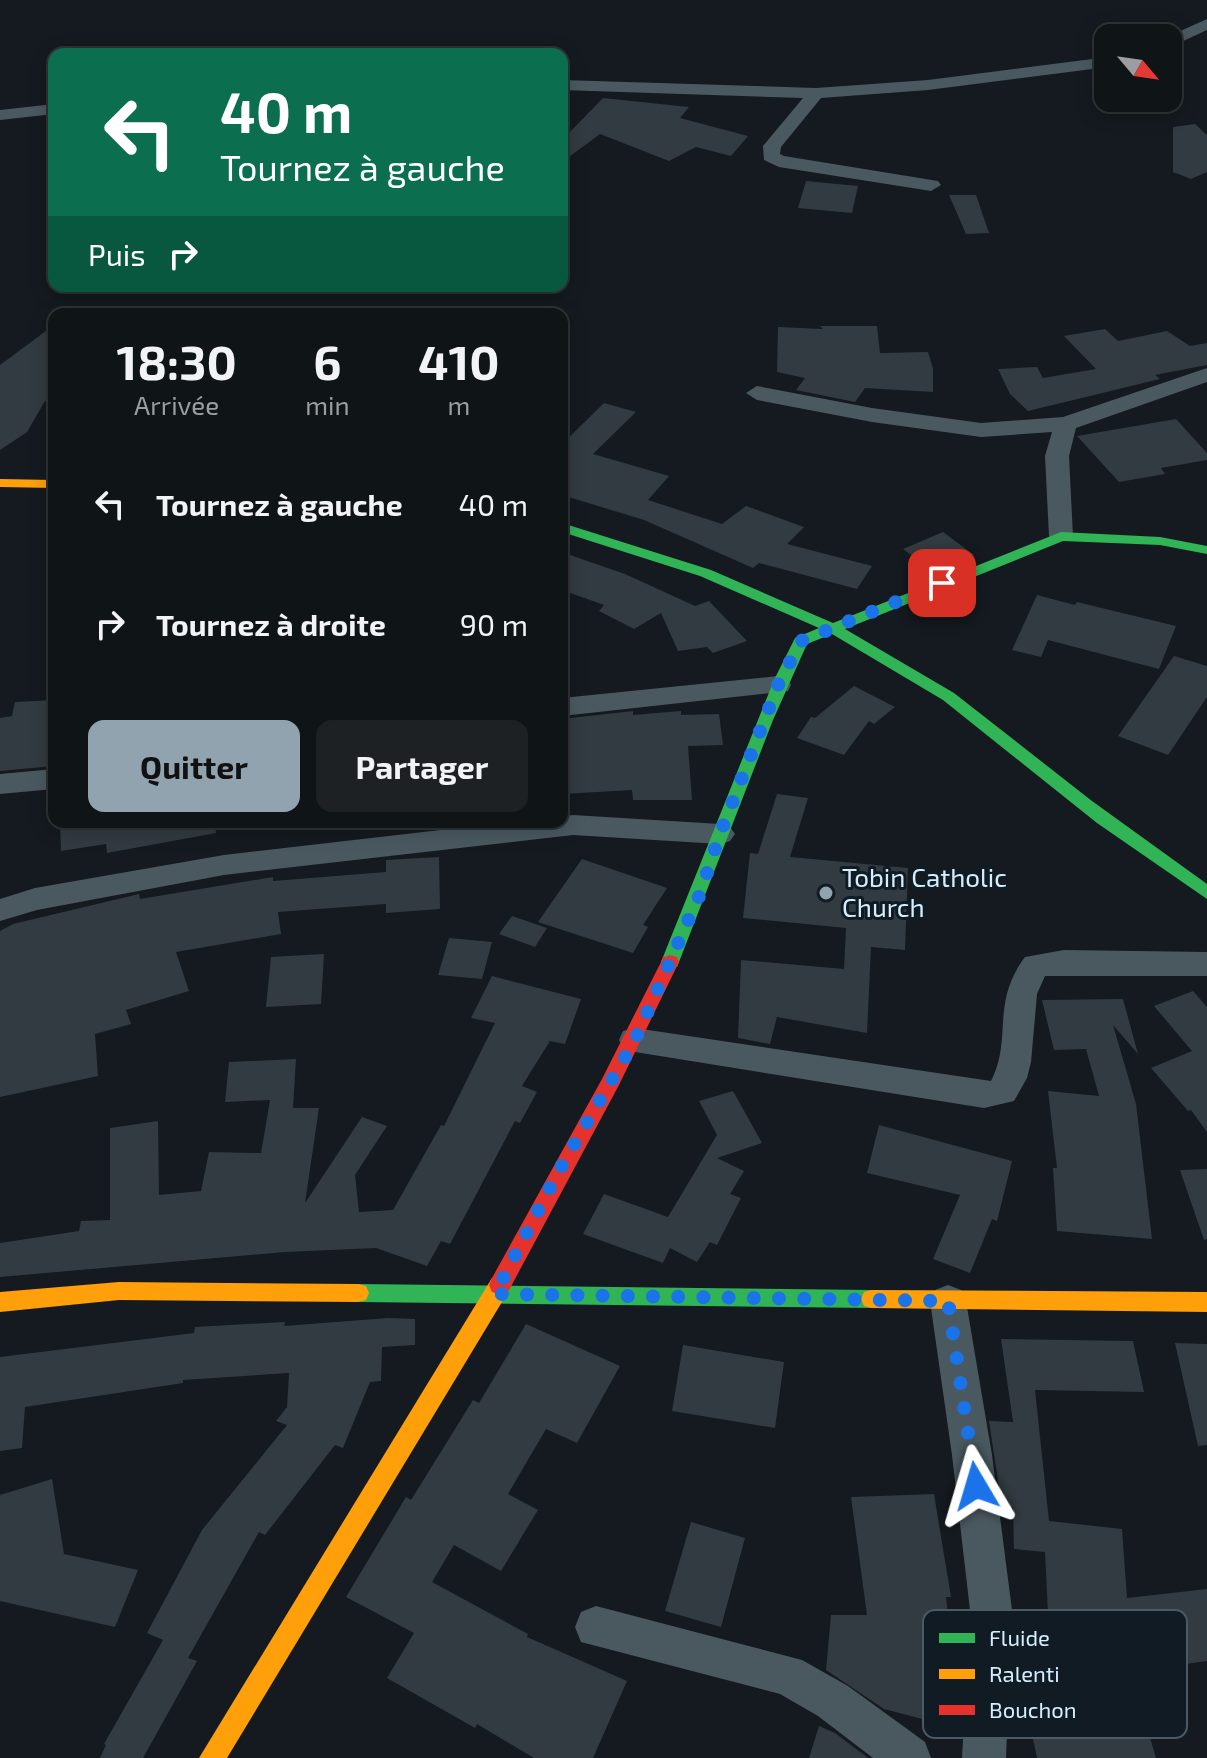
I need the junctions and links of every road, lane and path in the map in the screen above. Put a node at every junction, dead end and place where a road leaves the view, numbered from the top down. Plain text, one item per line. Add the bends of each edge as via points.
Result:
1 (1207, 24) edge
2 (1182, 36) edge
3 (1094, 64) edge
4 (568, 85) edge
5 (816, 93) junction
6 (48, 110) edge
7 (0, 115) edge
8 (931, 185) dead end
9 (1207, 375) edge
10 (757, 393) dead end
11 (1066, 424) junction
12 (0, 483) edge
13 (48, 484) edge
14 (568, 529) edge
15 (1061, 536) junction
16 (1207, 550) edge
17 (832, 628) junction
18 (778, 685) junction
19 (568, 706) edge
20 (48, 780) edge
21 (0, 784) edge
22 (568, 826) edge
23 (547, 828) edge
24 (720, 834) junction
25 (1207, 893) edge
26 (0, 910) edge
27 (1207, 964) edge
28 (635, 1040) junction
29 (495, 1294) junction
30 (948, 1301) junction
31 (0, 1302) edge
32 (1207, 1302) edge
33 (991, 1610) edge
34 (596, 1627) dead end
35 (235, 1738) edge
36 (985, 1738) edge
37 (212, 1758) edge
38 (909, 1758) edge
39 (984, 1758) edge

1 - 2 street
3 - 5 street
4 - 5 street
5 - 8 street via 772,146 771,156
6 - 7 street
9 - 11 street
10 - 11 street via 952,428
11 - 15 street via 1057,456
12 - 13 street
14 - 17 street via 655,554
15 - 16 street via 1160,541
15 - 17 street
17 - 18 street via 801,641
17 - 25 street via 976,715 1072,795
18 - 19 street
18 - 24 street
20 - 21 street
22 - 24 street
23 - 26 street via 224,865
24 - 28 street via 700,894
27 - 28 street via 1036,965 1024,977 1020,992 1012,1078 1002,1092 984,1095
28 - 29 street
29 - 30 street
29 - 31 street via 119,1291
29 - 35 street
30 - 32 street
30 - 33 street
34 - 38 street via 787,1675 833,1701
35 - 37 street
36 - 39 street

